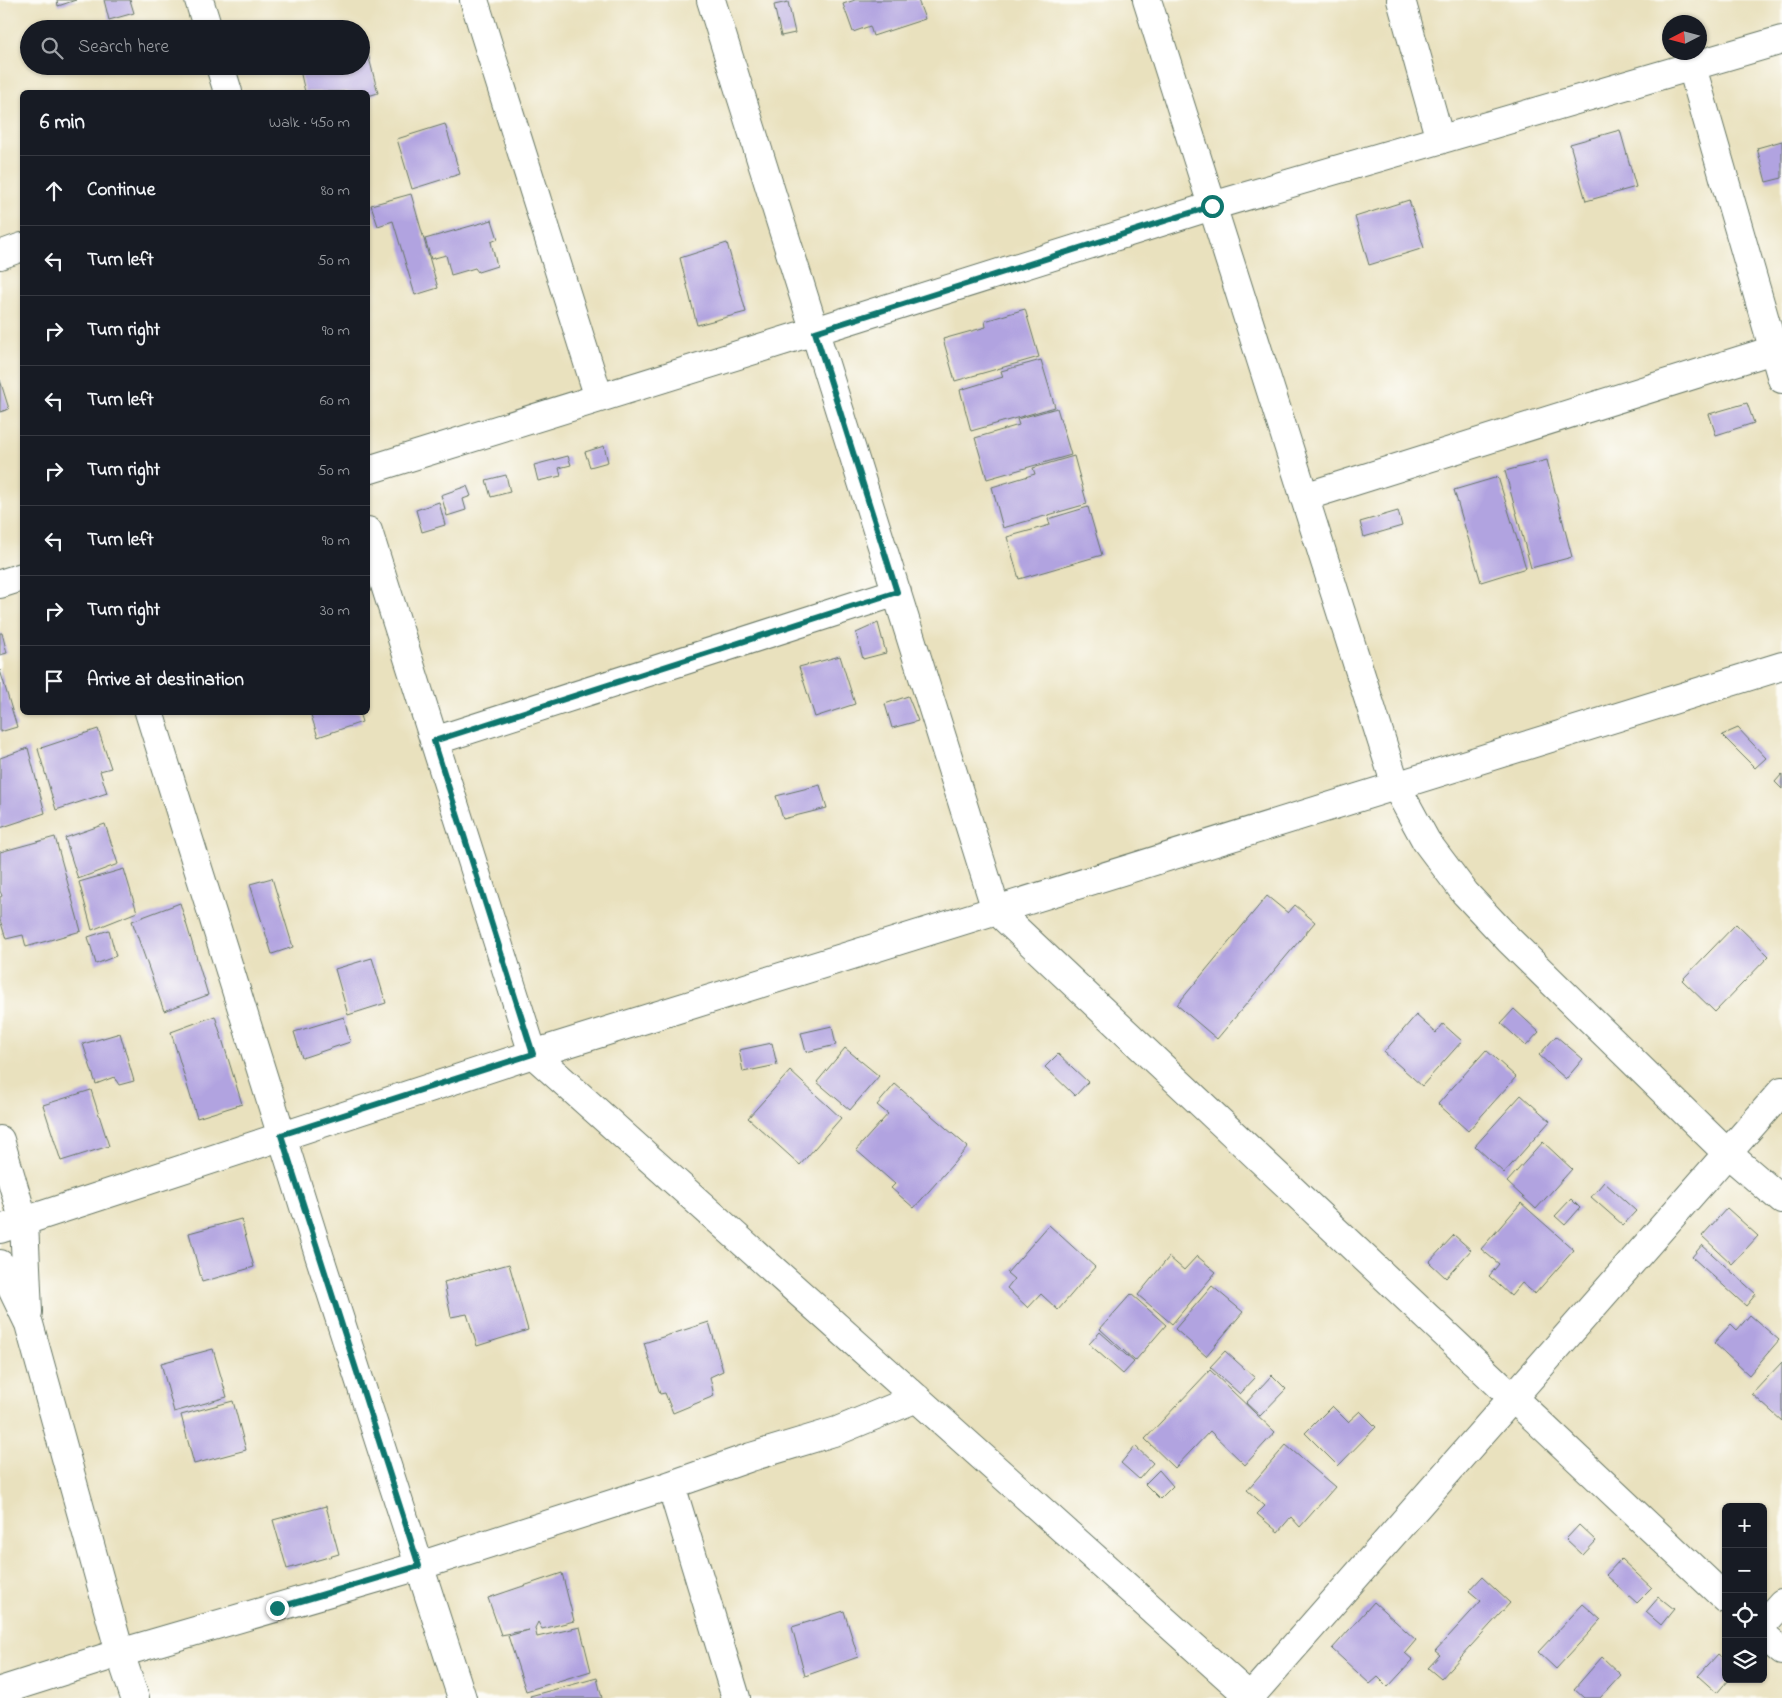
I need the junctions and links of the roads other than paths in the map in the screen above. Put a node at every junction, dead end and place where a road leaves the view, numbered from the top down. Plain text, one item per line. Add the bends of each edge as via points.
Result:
1 (199, 0) edge
2 (474, 0) edge
3 (711, 0) edge
4 (1147, 0) edge
5 (1401, 0) edge
6 (205, 20) edge
7 (1782, 40) edge
8 (1692, 67) junction
9 (223, 75) edge
10 (227, 90) edge
11 (1440, 140) junction
12 (1212, 206) junction
13 (20, 248) edge
14 (0, 255) edge
15 (815, 332) junction
16 (1774, 350) junction
17 (1782, 379) edge
18 (599, 398) junction
19 (370, 469) edge
20 (1304, 497) junction
21 (370, 537) edge
22 (20, 578) edge
23 (0, 584) edge
24 (897, 592) junction
25 (1782, 666) edge
26 (150, 715) edge
27 (434, 741) junction
28 (1396, 786) junction
29 (996, 910) junction
30 (533, 1054) junction
31 (1782, 1090) edge
32 (281, 1135) junction
33 (0, 1140) edge
34 (1727, 1153) junction
35 (1782, 1200) edge
36 (12, 1225) edge
37 (0, 1264) edge
38 (29, 1324) junction
39 (917, 1398) junction
40 (1513, 1398) junction
41 (671, 1485) junction
42 (419, 1566) junction
43 (1722, 1595) edge
44 (1782, 1603) edge
45 (1767, 1620) edge
46 (1767, 1638) edge
47 (1782, 1651) edge
48 (120, 1653) junction
49 (0, 1691) edge
50 (135, 1698) edge
51 (462, 1698) edge
52 (736, 1698) edge
53 (1250, 1698) edge

1 - 6 street
2 - 18 street
3 - 15 street
4 - 12 street
5 - 11 street
7 - 8 street
8 - 11 street
8 - 16 street
9 - 10 street
11 - 12 street
12 - 15 street
12 - 20 street
13 - 14 street
15 - 18 street
15 - 24 street
16 - 17 street
16 - 20 street
18 - 19 street
20 - 28 street
21 - 27 street
22 - 23 street
24 - 27 street
24 - 29 street
25 - 28 street
26 - 32 street
27 - 30 street
28 - 29 street
28 - 34 street via 1426,841 1465,893
29 - 30 street
29 - 40 street
30 - 32 street
30 - 39 street
31 - 34 street
32 - 36 street
32 - 42 street
33 - 36 street
34 - 35 street
34 - 40 street
36 - 38 street
37 - 38 street
38 - 48 street
39 - 41 street via 837,1431
39 - 53 street
40 - 43 street
40 - 53 street
41 - 42 street
41 - 52 street
42 - 48 street
42 - 51 street
44 - 45 street
46 - 47 street
48 - 49 street
48 - 50 street

